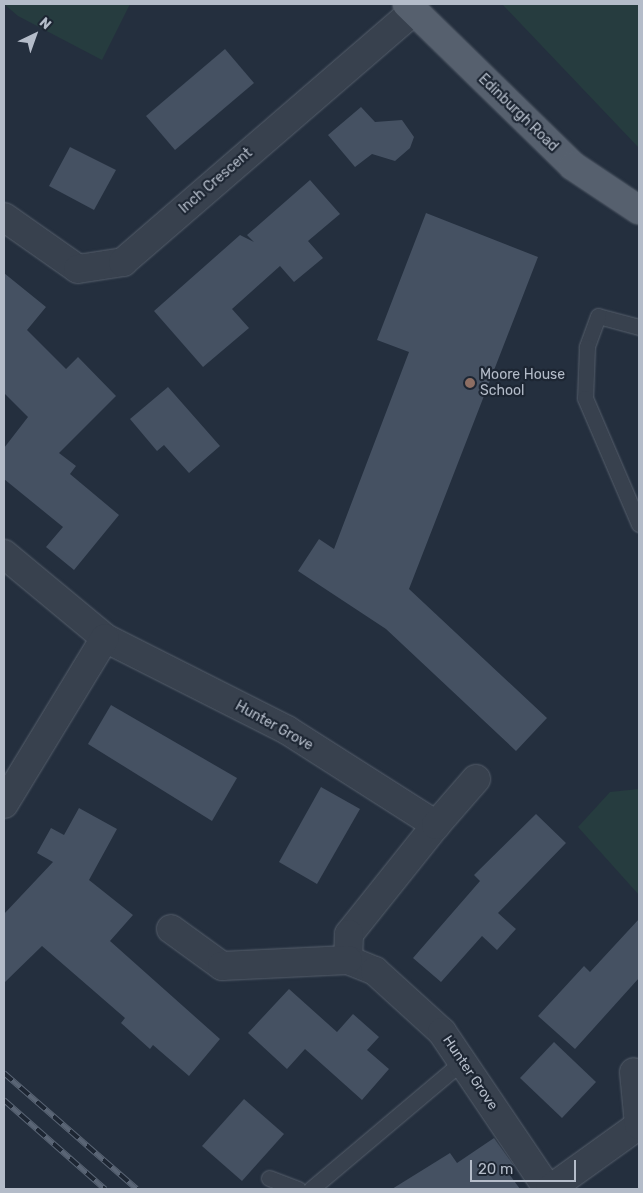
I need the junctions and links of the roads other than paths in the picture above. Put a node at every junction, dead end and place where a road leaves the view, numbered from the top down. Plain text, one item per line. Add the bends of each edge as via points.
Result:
1 (410, 8) edge
2 (639, 210) edge
3 (4, 217) edge
4 (639, 327) edge
5 (639, 524) edge
6 (4, 554) edge
7 (106, 638) junction
8 (12, 773) edge
9 (476, 779) dead end
10 (4, 804) edge
11 (436, 825) junction
12 (171, 929) dead end
13 (348, 960) junction
14 (462, 1062) junction
15 (634, 1072) dead end
16 (639, 1125) edge
17 (269, 1178) dead end
18 (298, 1189) edge
19 (311, 1189) edge
20 (549, 1189) edge

1 - 2 main road, Edinburgh Road via 573,166
1 - 3 street, Inch Crescent via 123,262 78,269
4 - 5 lane via 598,316 587,347 585,398
6 - 7 street, Hunter Grove
7 - 8 street
7 - 11 street, Hunter Grove via 287,730
8 - 10 street
9 - 11 street
11 - 13 street via 349,934
12 - 13 street, Hunter Grove via 222,966
13 - 14 street, Hunter Grove via 375,971 442,1032
14 - 19 lane
14 - 20 street, Hunter Grove
15 - 16 street, Hunter Grove
16 - 20 street, Hunter Grove
17 - 18 lane

